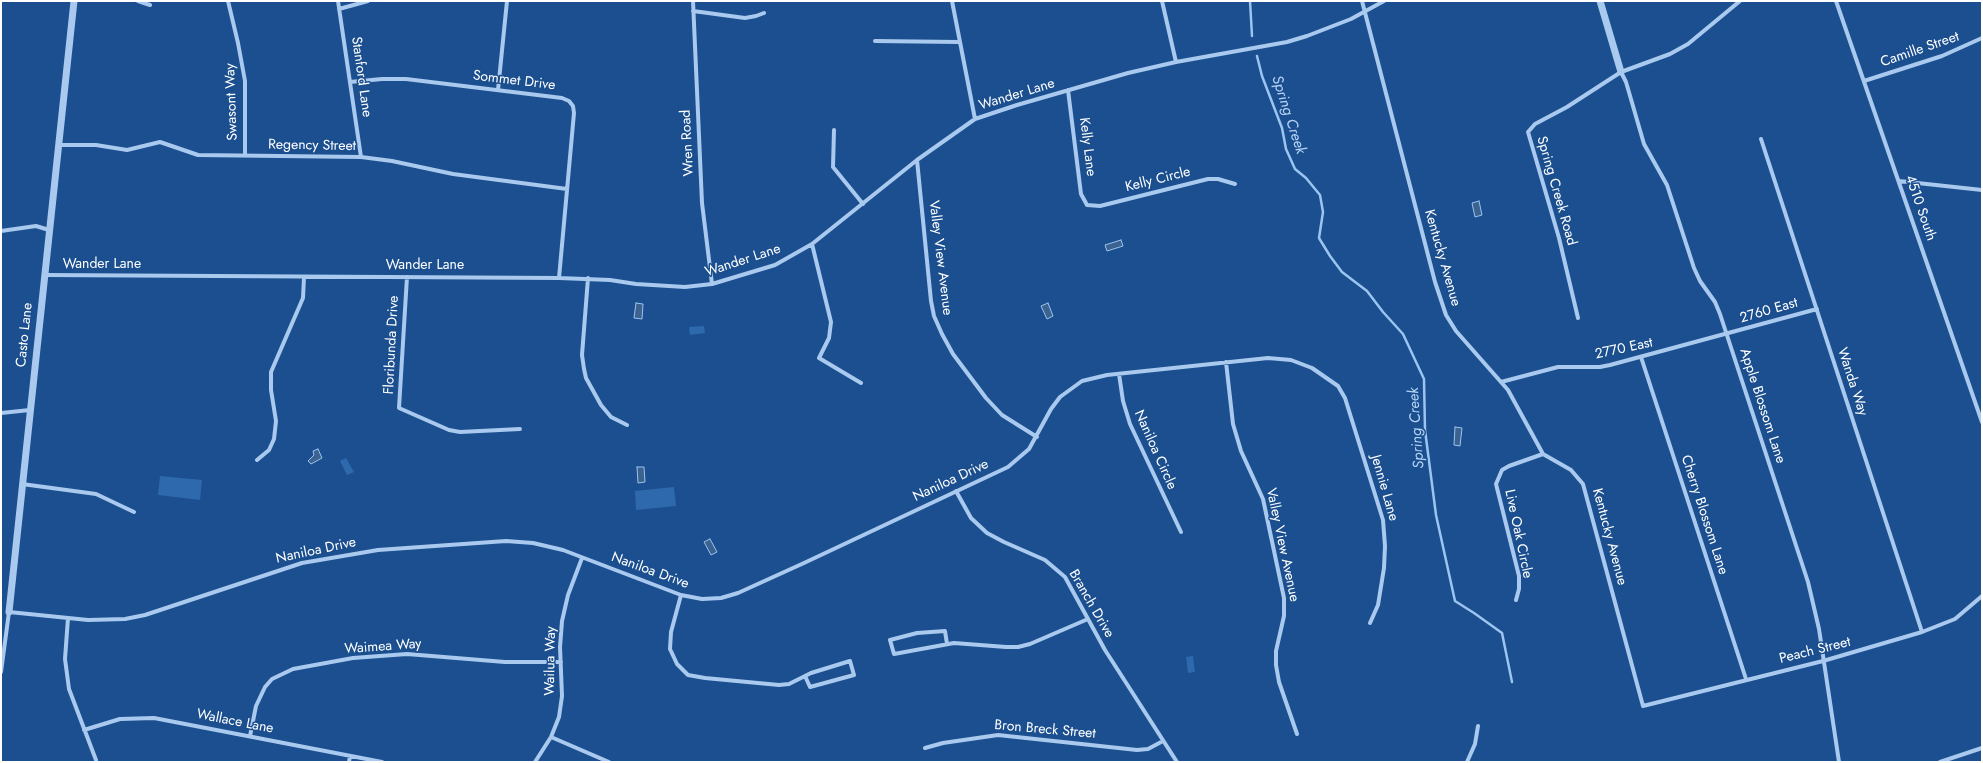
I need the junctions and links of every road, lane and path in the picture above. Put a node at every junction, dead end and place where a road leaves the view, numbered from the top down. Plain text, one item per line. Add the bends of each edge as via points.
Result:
1 (74, 1) edge
2 (138, 1) edge
3 (228, 1) edge
4 (338, 1) edge
5 (368, 1) edge
6 (507, 1) edge
7 (693, 1) edge
8 (952, 1) edge
9 (1162, 1) edge
10 (1362, 1) edge
11 (1384, 1) edge
12 (1600, 1) edge
13 (1740, 1) edge
14 (1836, 1) edge
15 (150, 5) dead end
16 (339, 8) junction
17 (693, 11) junction
18 (1364, 12) junction
19 (764, 13) dead end
20 (1982, 38) edge
21 (875, 41) dead end
22 (959, 42) junction
23 (1176, 62) junction
24 (1621, 72) junction
25 (1864, 81) junction
26 (350, 82) junction
27 (498, 90) junction
28 (1068, 90) junction
29 (975, 120) junction
30 (834, 130) dead end
31 (1761, 139) dead end
32 (58, 145) junction
33 (245, 156) junction
34 (361, 157) junction
35 (917, 160) junction
36 (1899, 181) junction
37 (1235, 184) dead end
38 (567, 189) junction
39 (1982, 190) edge
40 (863, 204) junction
41 (1087, 205) joint
42 (49, 230) junction
43 (1, 231) edge
44 (812, 244) junction
45 (45, 275) junction
46 (304, 277) junction
47 (407, 277) junction
48 (559, 278) junction
49 (588, 278) junction
50 (712, 284) junction
51 (1817, 309) junction
52 (1578, 318) dead end
53 (1727, 334) junction
54 (1641, 357) junction
55 (1226, 362) junction
56 (1119, 374) junction
57 (1502, 382) junction
58 (861, 384) dead end
59 (1338, 386) joint
60 (30, 410) junction
61 (1, 413) edge
62 (1982, 422) edge
63 (627, 425) dead end
64 (520, 429) dead end
65 (1037, 437) junction
66 (1543, 454) junction
67 (258, 460) dead end
68 (22, 484) junction
69 (956, 491) junction
70 (134, 512) dead end
71 (1181, 532) dead end
72 (582, 558) junction
73 (681, 595) junction
74 (1982, 596) edge
75 (1516, 600) dead end
76 (9, 612) junction
77 (68, 618) junction
78 (1088, 619) junction
79 (1370, 623) dead end
80 (1922, 632) junction
81 (947, 644) junction
82 (1823, 661) junction
83 (561, 662) junction
84 (1, 672) edge
85 (805, 676) junction
86 (1746, 680) junction
87 (1643, 706) joint
88 (1478, 726) dead end
89 (84, 730) junction
90 (1297, 734) dead end
91 (250, 736) junction
92 (551, 737) junction
93 (1163, 741) junction
94 (925, 748) dead end
95 (1982, 748) edge
96 (350, 756) junction
97 (96, 760) dead end
98 (348, 762) edge
99 (382, 762) edge
100 (535, 762) edge
101 (609, 762) edge
102 (1177, 762) edge
103 (1467, 762) edge
104 (1840, 762) edge
105 (1940, 762) edge

1 - 32 street, Casto Lane
2 - 15 street
3 - 33 street, Swasont Way via 244,76
4 - 16 street, Stanford Lane
5 - 16 street
6 - 27 street
7 - 17 street, Wren Road
8 - 22 street
9 - 23 street
10 - 18 street, Kentucky Avenue
11 - 18 street, Wander Lane
12 - 24 street
13 - 24 street via 1694,40 1679,49
14 - 25 street, 4510 South
16 - 26 street, Stanford Lane
17 - 19 street via 745,18
17 - 50 street, Wren Road via 702,203
18 - 23 street, Wander Lane via 1287,42
18 - 57 street, Kentucky Avenue via 1442,304 1456,331
20 - 25 street, Camille Street via 1942,56
21 - 22 street
22 - 29 street
23 - 28 street, Wander Lane
24 - 52 street, Spring Creek Road via 1567,107 1535,124 1528,132 1559,238
24 - 53 street, Apple Blossom Lane via 1644,144 1667,184 1694,268 1700,282 1715,302
25 - 36 street, 4510 South
26 - 27 street, Sommet Drive via 406,79
26 - 34 street, Stanford Lane
27 - 38 street, Sommet Drive via 562,98 571,103 574,113
28 - 29 street, Wander Lane
28 - 41 street, Kelly Lane via 1081,194
29 - 35 street, Wander Lane
30 - 40 street via 833,167
31 - 51 street, Wanda Way
32 - 33 street, Regency Street via 96,145 127,150 164,142 198,155
32 - 42 street, Casto Lane
33 - 34 street, Regency Street
34 - 38 street, Regency Street via 453,174
35 - 40 street, Wander Lane
35 - 65 street, Valley View Avenue via 934,316 953,354 986,398 1002,415
36 - 39 street
36 - 62 street, 4510 South
37 - 41 street, Kelly Circle via 1208,179 1100,206
38 - 48 street, Sommet Drive
40 - 44 street, Wander Lane
42 - 43 street via 36,226
42 - 45 street, Casto Lane
44 - 50 street, Wander Lane via 775,264
44 - 58 street via 831,322 829,338 819,358
45 - 46 street, Wander Lane
45 - 60 street, Casto Lane
46 - 47 street, Wander Lane
46 - 67 street via 303,298 271,372 276,421 274,439 269,450
47 - 48 street, Wander Lane
47 - 64 street, Floribunda Drive via 399,408 449,430 460,432
48 - 49 street, Wander Lane
49 - 50 street, Wander Lane via 685,287
49 - 63 street via 582,355 586,378 611,417
51 - 53 street, 2760 East
51 - 80 street, Wanda Way
53 - 54 street, 2770 East
53 - 82 street, Apple Blossom Lane via 1808,582 1820,629
54 - 57 street, 2770 East via 1600,367 1548,369
54 - 86 street, Cherry Blossom Lane
55 - 56 street, Naniloa Drive
55 - 59 street, Naniloa Drive via 1268,358 1291,360 1319,371
55 - 90 street, Valley View Avenue via 1233,424 1239,446 1263,500 1284,598 1284,616 1276,651 1276,665 1279,682
56 - 65 street, Naniloa Drive via 1090,378 1067,391 1051,409
56 - 71 street, Naniloa Circle via 1130,424
57 - 66 street, Kentucky Avenue
59 - 79 street, Jennie Lane via 1345,398 1383,520 1386,546 1384,568 1378,605
60 - 61 street
60 - 68 street, Casto Lane
65 - 69 street, Naniloa Drive via 1030,449 1015,462
66 - 75 street, Live Oak Circle via 1508,466 1502,470 1496,484 1519,576
66 - 87 street, Kentucky Avenue via 1571,470 1583,484
68 - 70 street via 96,494
68 - 76 street, Casto Lane
69 - 73 street, Naniloa Drive via 738,593 712,599
69 - 78 street, Branch Drive via 971,518 987,533 1045,560 1061,572
72 - 73 street, Naniloa Drive
72 - 77 street, Naniloa Drive via 548,546 515,541 378,550 318,559 286,567 135,618 101,621
72 - 83 street, Wailua Way via 565,608
73 - 85 street via 669,640 672,657 681,670 697,677 773,685 789,684
74 - 80 street, Peach Street via 1955,619
76 - 77 street, Naniloa Drive
76 - 84 street, Casto Lane
77 - 89 street via 65,666 73,703
78 - 81 street via 1018,647
78 - 93 street, Branch Drive
80 - 82 street, Peach Street
81 - 81 street via 894,654 890,640 917,633 946,631
82 - 86 street, Peach Street
82 - 104 street, Apple Blossom Lane
83 - 91 street, Waimea Way via 505,662 407,654 353,658 293,669 281,674 265,687 256,706
83 - 92 street, Wailua Way via 561,703
85 - 85 street via 810,687 854,675 850,660
86 - 87 street, Peach Street
88 - 103 street via 1475,744
89 - 91 street, Wallace Lane via 120,719 145,718
89 - 97 street
91 - 96 street, Wallace Lane
92 - 100 street, Wailua Way
92 - 101 street
93 - 94 street, Bron Breck Street via 1148,749 1137,750 998,735
93 - 102 street, Branch Drive
95 - 105 street
96 - 98 street
96 - 99 street, Wallace Lane

